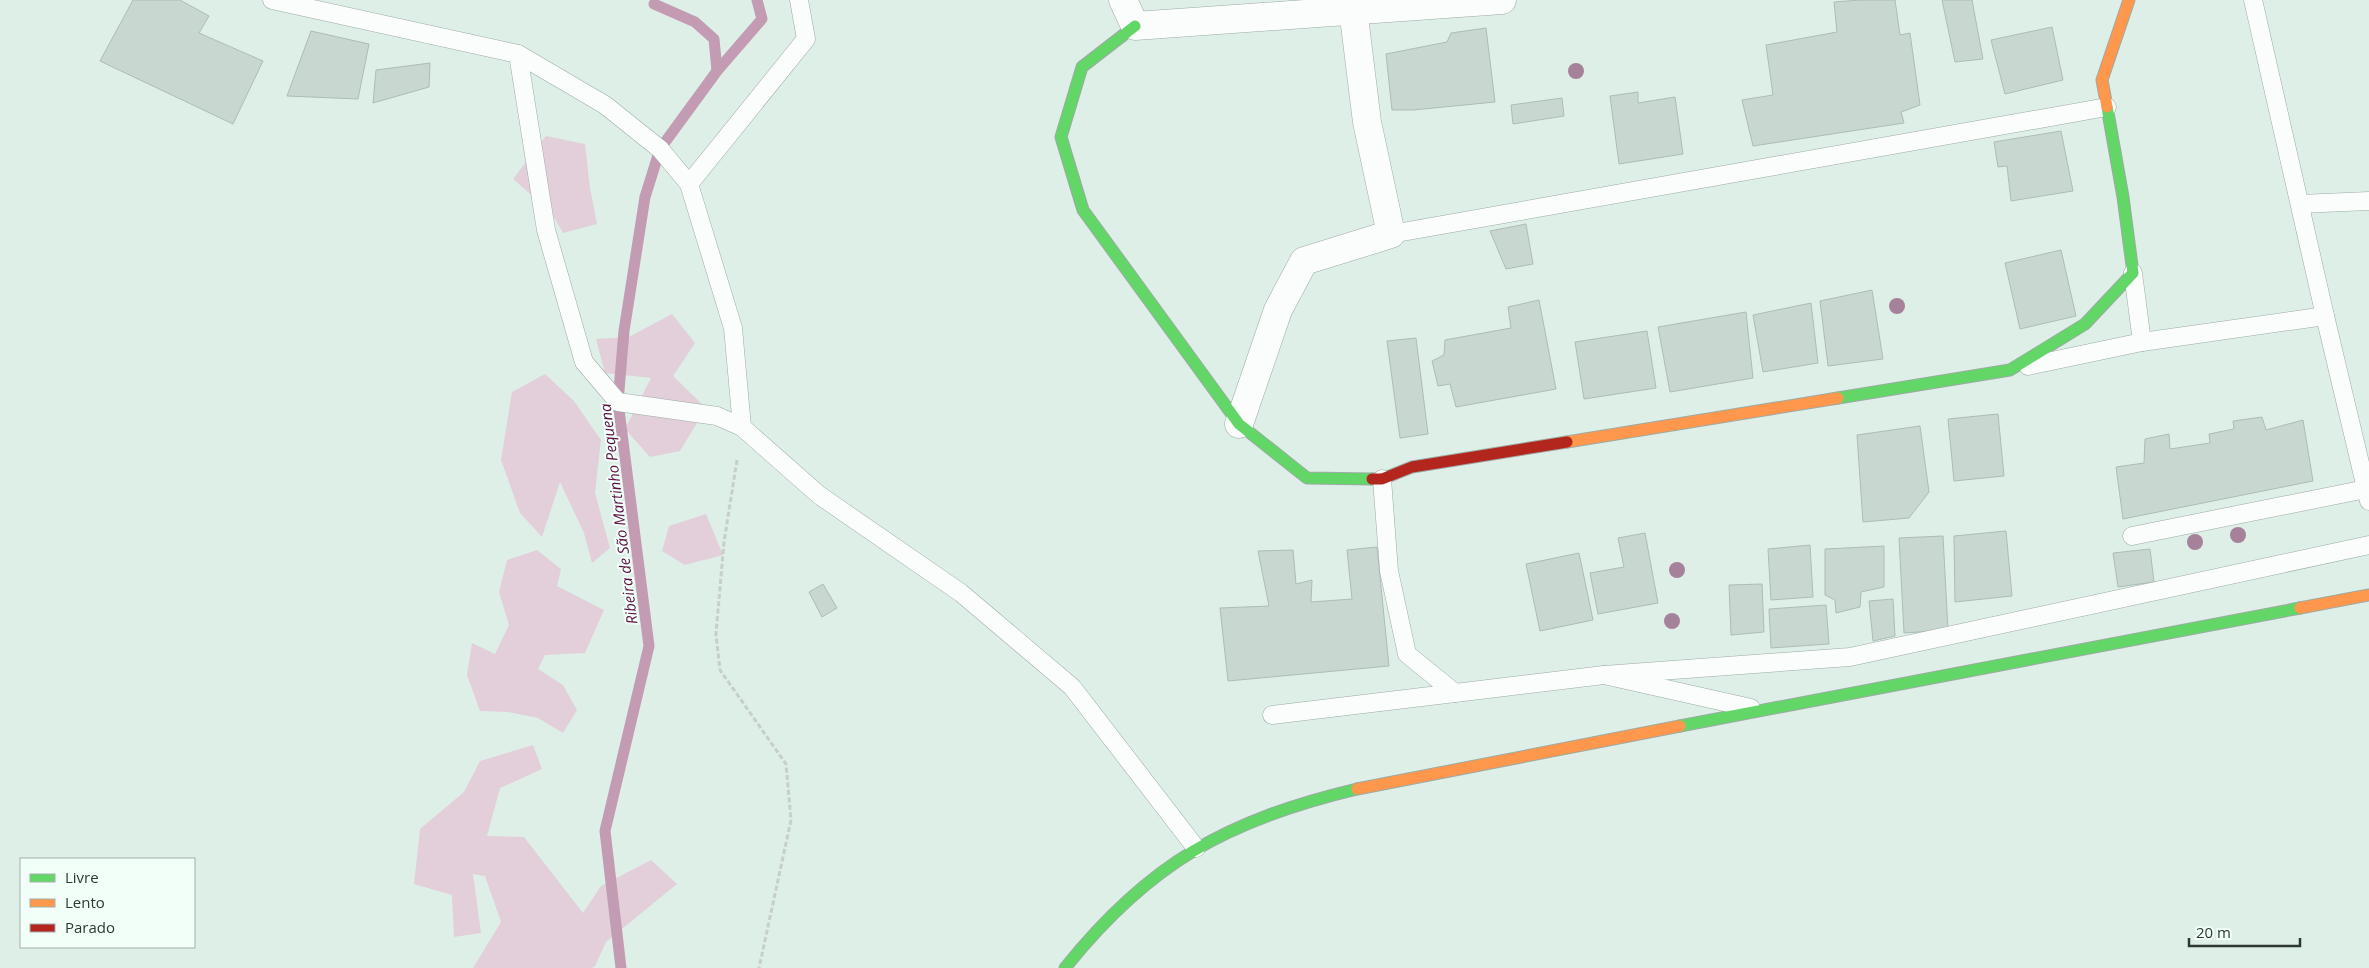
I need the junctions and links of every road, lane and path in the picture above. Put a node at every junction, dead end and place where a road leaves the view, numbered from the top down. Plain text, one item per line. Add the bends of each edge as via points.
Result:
1 (272, 0) edge
2 (799, 0) edge
3 (1123, 0) edge
4 (1502, 0) edge
5 (2129, 0) edge
6 (2253, 0) edge
7 (1354, 9) junction
8 (1135, 26) junction
9 (518, 54) junction
10 (2107, 106) junction
11 (690, 184) junction
12 (2369, 201) edge
13 (2300, 204) junction
14 (1391, 234) junction
15 (2133, 273) junction
16 (2325, 316) junction
17 (2142, 342) junction
18 (2010, 370) junction
19 (1238, 424) junction
20 (742, 427) junction
21 (1382, 479) junction
22 (2367, 487) edge
23 (2132, 536) dead end
24 (2369, 545) edge
25 (2369, 595) edge
26 (1604, 675) junction
27 (1455, 693) junction
28 (1763, 711) junction
29 (1272, 715) dead end
30 (1196, 848) junction
31 (759, 968) edge
32 (1065, 968) edge

1 - 9 lane
2 - 11 lane via 806,39
3 - 8 street
4 - 7 street
5 - 10 street via 2102,80
6 - 13 lane
7 - 8 street
7 - 14 street via 1367,122
8 - 19 street via 1082,67 1061,137 1083,210
9 - 11 lane via 605,105 660,149
9 - 20 lane via 546,230 584,362 618,402 717,416
10 - 14 lane
10 - 15 street
11 - 20 lane via 733,328
12 - 13 lane
13 - 16 lane
14 - 19 street via 1304,261 1278,310
15 - 17 lane
15 - 18 street via 2085,324
16 - 17 lane
16 - 22 lane
17 - 18 lane
18 - 21 street via 1412,467
19 - 21 street via 1307,478
20 - 30 lane via 819,496 961,593 1072,687
20 - 31 path via 722,560 716,634 720,670 786,764 791,820
21 - 27 lane via 1389,571 1407,654
22 - 23 lane
24 - 26 lane via 1850,657
25 - 28 street
26 - 27 lane
26 - 28 lane
27 - 29 lane
28 - 30 street via 1348,791 1284,808 1238,826
30 - 32 street via 1122,902 1085,941

